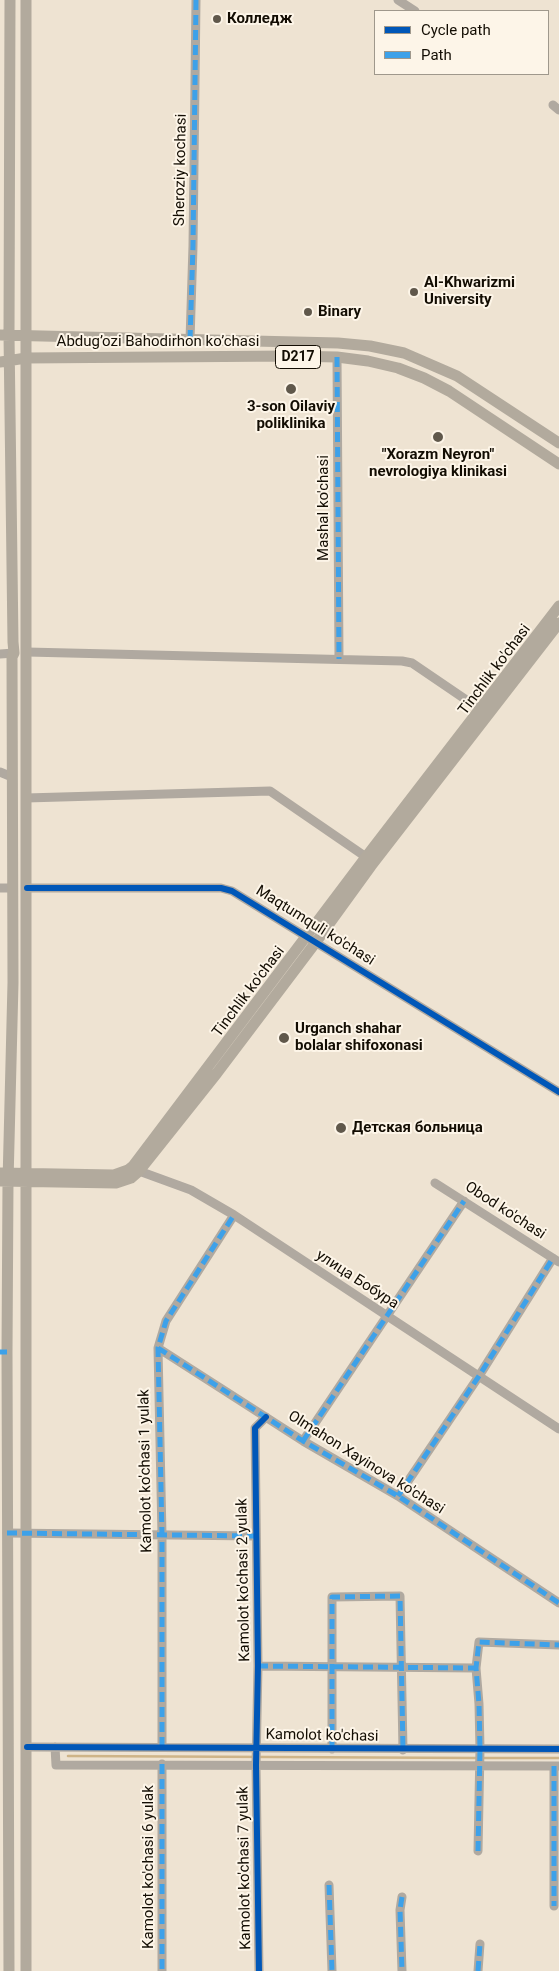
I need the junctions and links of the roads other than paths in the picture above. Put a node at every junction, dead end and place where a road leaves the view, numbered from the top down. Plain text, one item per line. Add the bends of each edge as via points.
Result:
1 (10, 0) edge
2 (26, 0) edge
3 (196, 0) edge
4 (398, 0) edge
5 (414, 10) edge
6 (5, 335) edge
7 (26, 336) junction
8 (190, 340) junction
9 (290, 342) junction
10 (289, 356) junction
11 (337, 357) junction
12 (26, 358) junction
13 (5, 360) edge
14 (559, 443) edge
15 (559, 464) edge
16 (559, 606) edge
17 (559, 623) edge
18 (27, 652) junction
19 (14, 653) junction
20 (0, 654) edge
21 (339, 659) junction
22 (484, 712) junction
23 (0, 772) edge
24 (12, 777) junction
25 (26, 798) junction
26 (366, 857) junction
27 (0, 888) edge
28 (13, 888) junction
29 (27, 888) junction
30 (312, 939) junction
31 (559, 1092) edge
32 (136, 1168) junction
33 (4, 1177) edge
34 (27, 1178) junction
35 (435, 1183) dead end
36 (464, 1201) junction
37 (234, 1215) junction
38 (556, 1260) edge
39 (386, 1316) junction
40 (158, 1348) junction
41 (4, 1352) edge
42 (479, 1376) junction
43 (266, 1417) junction
44 (559, 1429) edge
45 (303, 1441) junction
46 (398, 1496) junction
47 (7, 1533) junction
48 (26, 1534) junction
49 (162, 1535) junction
50 (255, 1536) junction
51 (559, 1603) edge
52 (559, 1645) edge
53 (258, 1666) junction
54 (332, 1666) junction
55 (402, 1667) junction
56 (476, 1668) junction
57 (27, 1747) junction
58 (55, 1747) junction
59 (162, 1747) junction
60 (256, 1748) junction
61 (332, 1749) junction
62 (480, 1749) junction
63 (403, 1750) junction
64 (559, 1750) edge
65 (162, 1764) junction
66 (256, 1765) junction
67 (479, 1765) junction
68 (556, 1766) edge
69 (478, 1851) dead end
70 (329, 1885) dead end
71 (402, 1897) dead end
72 (554, 1906) dead end
73 (480, 1944) dead end
74 (9, 1971) edge
75 (26, 1971) edge
76 (162, 1971) edge
77 (259, 1971) edge
78 (332, 1971) edge
79 (402, 1971) edge
80 (478, 1971) edge

1 - 6 main road
2 - 7 main road
3 - 8 street, Sheroziy kochasi
4 - 5 street
6 - 7 main road, Abdug’ozi Bahodirhon ko’chasi / D217
6 - 13 main road
7 - 8 main road, Abdug’ozi Bahodirhon ko’chasi / D217
7 - 12 main road
8 - 9 main road, Abdug’ozi Bahodirhon ko’chasi / D217
9 - 10 main road
9 - 14 main road, Abdug’ozi Bahodirhon ko’chasi / D217 via 370,346 404,353 457,376
10 - 11 main road, Abdug’ozi Bahodirhon ko’chasi / D217
10 - 12 main road, Abdug’ozi Bahodirhon ko’chasi / D217
11 - 15 main road, Abdug’ozi Bahodirhon ko’chasi / D217 via 398,368 424,378
11 - 21 street, Mashal ko'chasi
12 - 13 main road, Abdug’ozi Bahodirhon ko’chasi / D217
12 - 18 main road
13 - 19 main road
16 - 22 main road, Tinchlik ko'chasi
17 - 22 main road, Tinchlik ko'chasi
18 - 21 street
18 - 25 main road
19 - 20 street
19 - 24 main road
21 - 22 street via 412,663
22 - 26 main road, Tinchlik ko'chasi
22 - 30 main road, Tinchlik ko'chasi via 371,866
23 - 24 street
24 - 28 main road
25 - 26 street via 270,791
25 - 29 main road
26 - 30 main road, Tinchlik ko'chasi
27 - 28 street
28 - 33 main road
29 - 30 street, Maqtumquli ko'chasi via 225,889
29 - 34 main road
30 - 31 street, Maqtumquli ko'chasi
30 - 32 main road, Tinchlik ko'chasi
32 - 34 main road, Tinchlik ko'chasi via 131,1178 116,1183
32 - 37 street, улица Бобура via 191,1190
33 - 34 main road, Tinchlik ko'chasi
33 - 41 main road
34 - 48 main road
35 - 36 street, Obod ko'chasi
36 - 38 street, Obod ko'chasi
36 - 39 street
37 - 39 street, улица Бобура
37 - 40 street, Kamolot ko'chasi 1 yulak via 166,1321
38 - 42 street
39 - 42 street, улица Бобура
39 - 45 street
40 - 43 street, Olmahon Xayinova ko'chasi
40 - 49 street, Kamolot ko'chasi 1 yulak
41 - 47 main road
42 - 44 street, улица Бобура
42 - 46 street
43 - 45 street, Olmahon Xayinova ko'chasi
43 - 50 street, Kamolot ko'chasi 2 yulak via 255,1428
45 - 46 street, Olmahon Xayinova ko'chasi
46 - 51 street, Olmahon Xayinova ko'chasi
47 - 48 street
47 - 74 main road
48 - 49 street
48 - 57 main road
49 - 50 street
49 - 59 street, Kamolot ko'chasi 1 yulak
50 - 53 street, Kamolot ko'chasi 2 yulak
52 - 56 street via 479,1642
53 - 54 street
53 - 60 street, Kamolot ko'chasi 2 yulak
54 - 55 street
54 - 55 street via 332,1597 400,1596
54 - 61 street
55 - 56 street
55 - 63 street
56 - 62 street
57 - 58 street
57 - 75 main road
58 - 59 street, Kamolot ko'chasi
58 - 65 street, Kamolot ko'chasi via 56,1765
59 - 60 street, Kamolot ko'chasi
60 - 61 street, Kamolot ko'chasi
60 - 66 street, Kamolot ko'chasi 2 yulak
61 - 63 street, Kamolot ko'chasi
62 - 63 street, Kamolot ko'chasi
62 - 64 street, Kamolot ko'chasi
62 - 67 street
65 - 66 street, Kamolot ko'chasi
65 - 76 street, Kamolot ko'chasi 6 yulak
66 - 67 street, Kamolot ko'chasi
66 - 77 street, Kamolot ko'chasi 7 yulak
67 - 68 street, Kamolot ko'chasi
67 - 69 street
68 - 72 street
70 - 78 street
71 - 79 street
73 - 80 street

